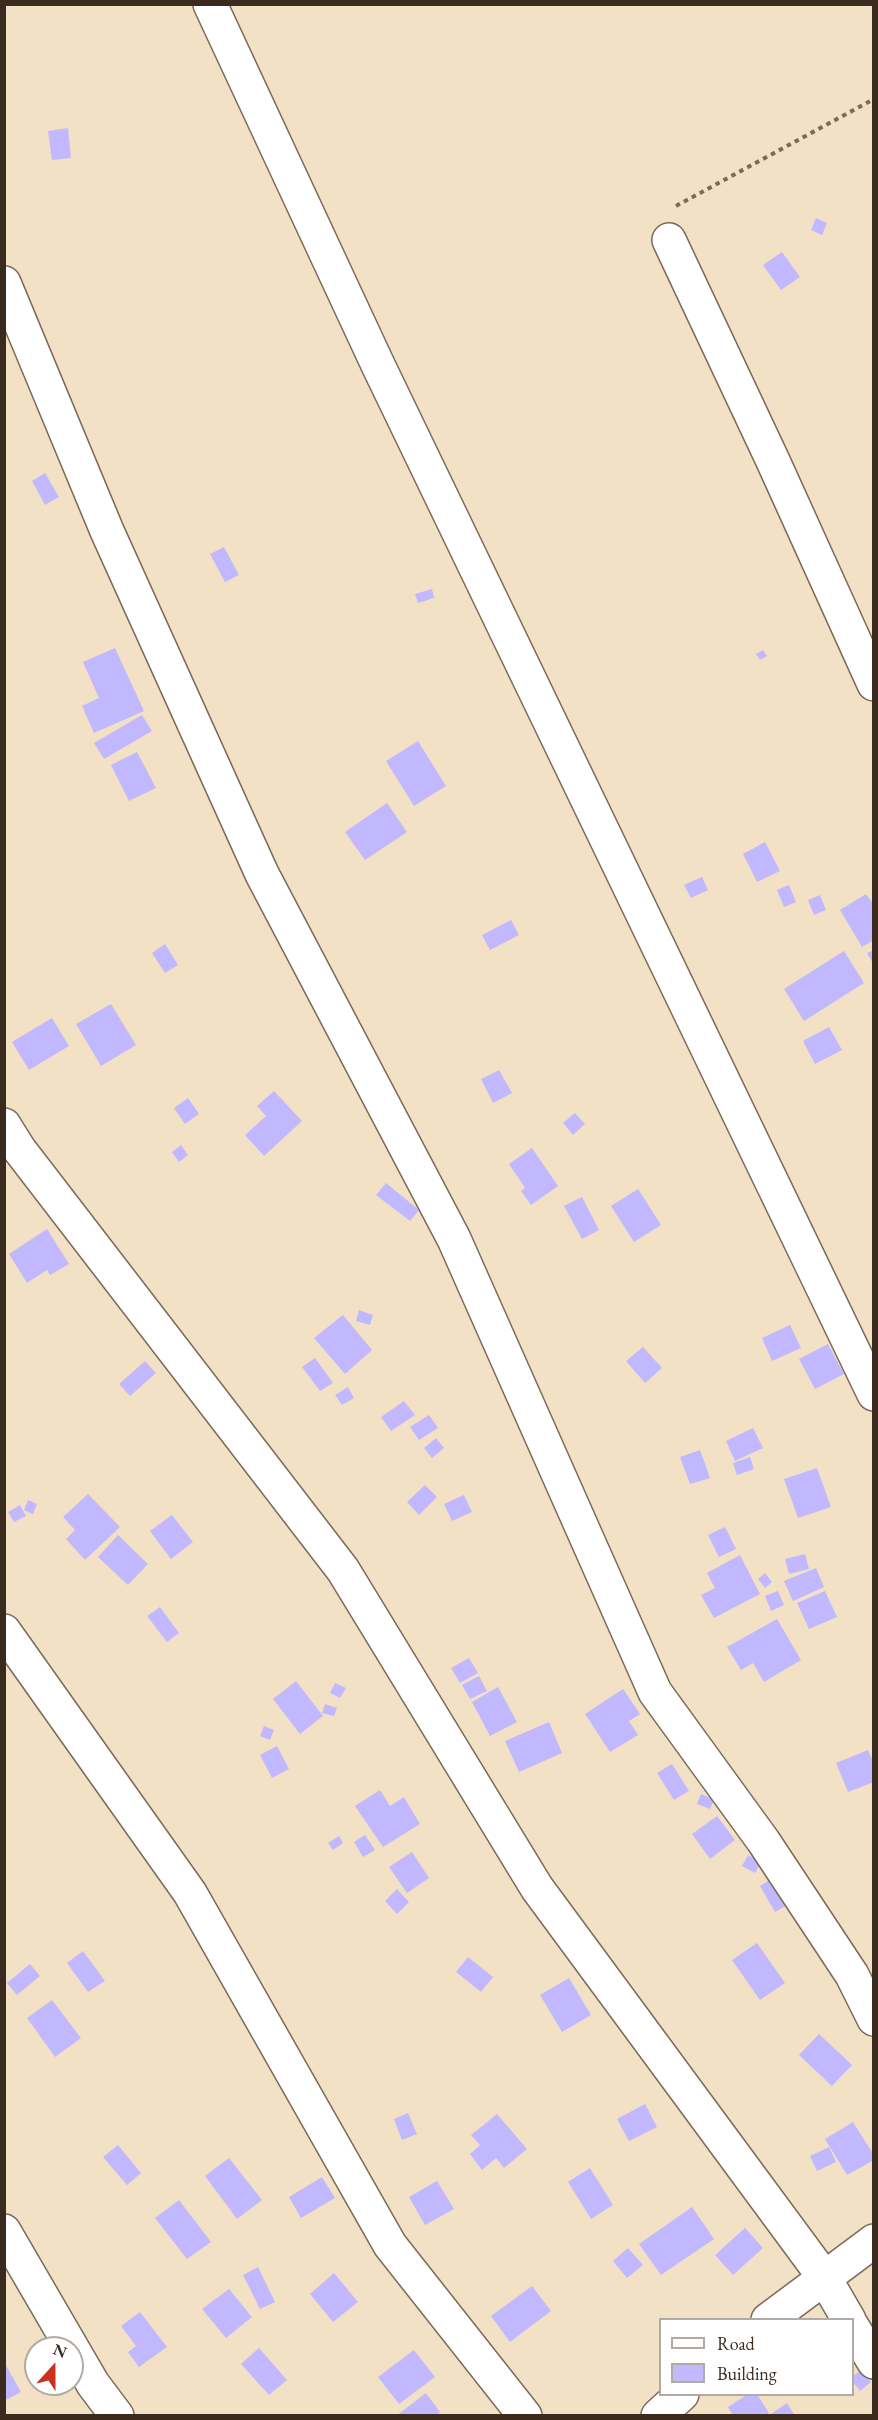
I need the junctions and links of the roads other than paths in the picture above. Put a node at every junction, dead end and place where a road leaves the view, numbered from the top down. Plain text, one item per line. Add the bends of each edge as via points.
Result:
1 (210, 4) edge
2 (669, 240) road end
3 (4, 283) edge
4 (873, 684) edge
5 (4, 1125) edge
6 (873, 1394) edge
7 (4, 1631) edge
8 (873, 2019) edge
9 (4, 2232) edge
10 (873, 2241) edge
11 (824, 2277) junction
12 (769, 2318) edge
13 (848, 2318) edge
14 (854, 2329) edge
15 (873, 2362) edge
16 (680, 2396) edge
17 (117, 2415) edge
18 (525, 2415) edge
19 (658, 2415) edge

1 - 6 street via 373,354
2 - 4 street
3 - 8 street via 107,531 262,874 454,1239 655,1692 789,1880 852,1975
5 - 11 street via 343,1570 537,1888
7 - 18 street via 190,1893 390,2245
9 - 17 street via 93,2385
10 - 11 street
11 - 12 street
11 - 13 street
14 - 15 street
16 - 19 street

